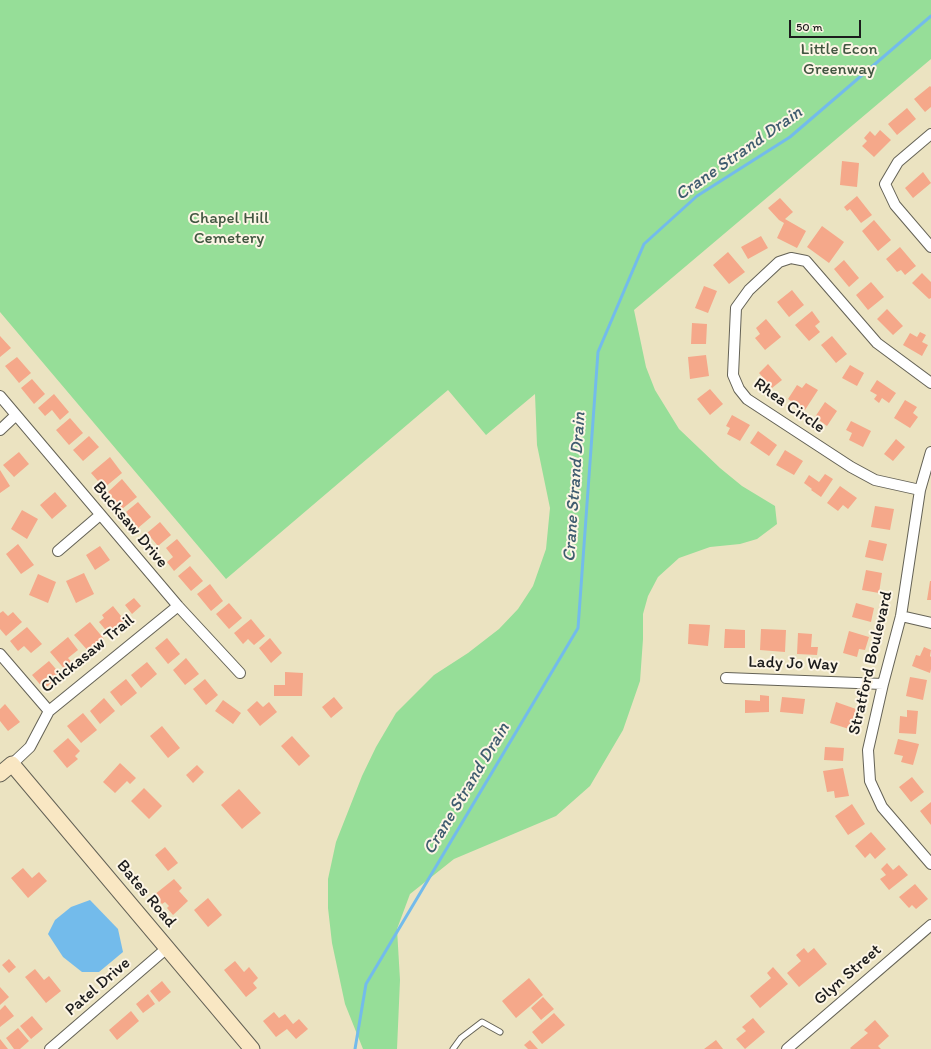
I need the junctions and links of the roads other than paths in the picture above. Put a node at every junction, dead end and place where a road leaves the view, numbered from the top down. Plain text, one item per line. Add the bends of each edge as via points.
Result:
1 (931, 134) edge
2 (931, 247) edge
3 (931, 383) edge
4 (0, 396) edge
5 (16, 415) junction
6 (0, 430) edge
7 (931, 452) edge
8 (920, 490) junction
9 (100, 515) junction
10 (58, 551) dead end
11 (178, 606) junction
12 (901, 616) junction
13 (931, 623) edge
14 (0, 654) edge
15 (240, 672) dead end
16 (726, 678) dead end
17 (883, 684) junction
18 (49, 711) junction
19 (12, 764) junction
20 (0, 774) edge
21 (931, 864) edge
22 (931, 925) edge
23 (167, 948) junction
24 (500, 1032) dead end
25 (50, 1049) edge
26 (252, 1049) edge
27 (453, 1049) edge
28 (787, 1049) edge

1 - 2 street via 898,162 884,184 895,205
3 - 8 street, Rhea Circle via 877,343 806,261 791,258 780,262 750,290 736,308 733,375 738,389 747,399 875,480
4 - 5 street, Bucksaw Drive
5 - 6 street
5 - 9 street, Bucksaw Drive
7 - 8 street, Stratford Boulevard
8 - 12 street, Stratford Boulevard
9 - 10 street
9 - 11 street, Bucksaw Drive
11 - 15 street, Bucksaw Drive
11 - 18 street, Chickasaw Trail
12 - 13 street
12 - 17 street, Stratford Boulevard
14 - 18 street
16 - 17 street, Lady Jo Way
17 - 21 street, Stratford Boulevard via 868,750 870,781 882,808
18 - 19 street, Chickasaw Trail via 30,747
19 - 20 street, Chickasaw Trail
19 - 23 street, Bates Road
22 - 28 street, Glyn Street
23 - 25 street, Patel Drive
23 - 26 street, Bates Road
24 - 27 lane via 482,1022 461,1038

